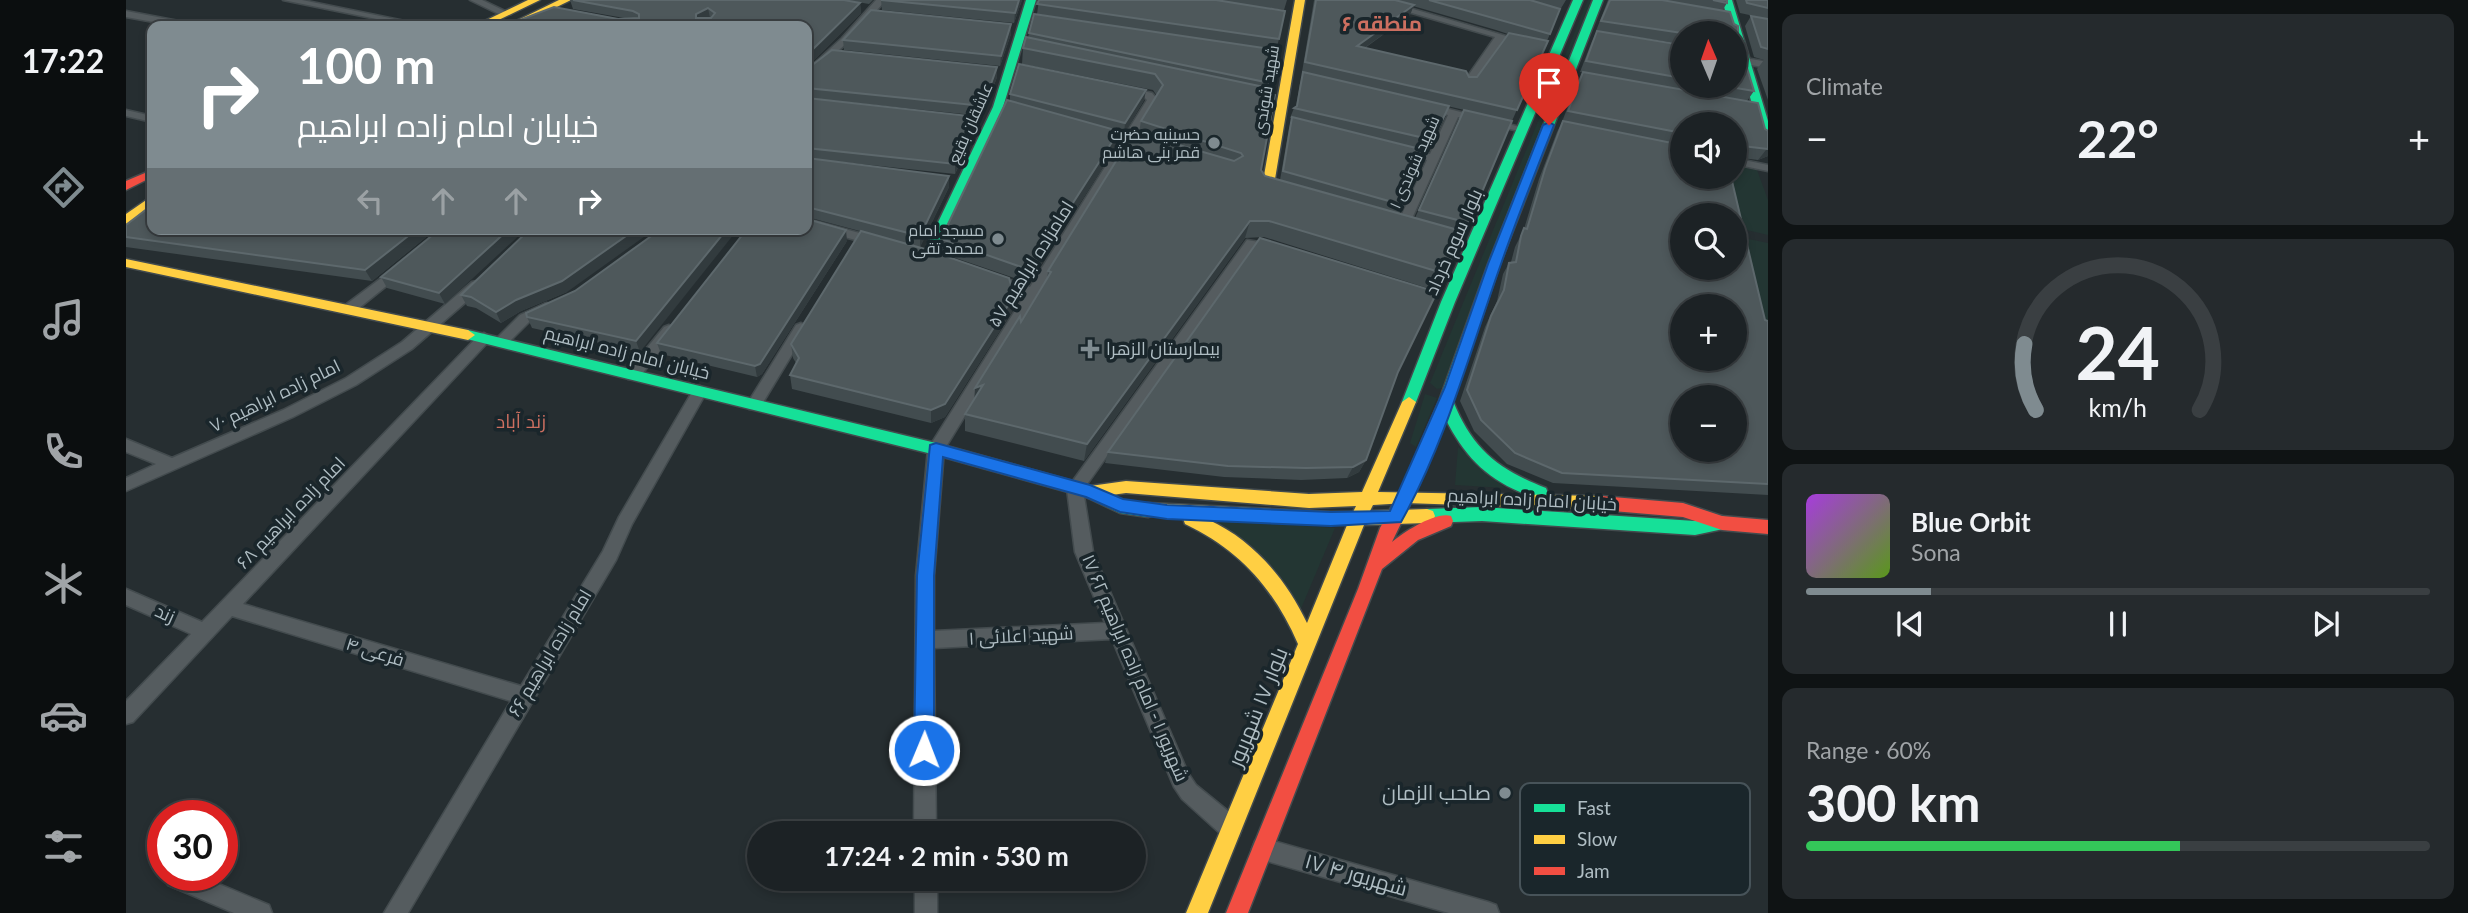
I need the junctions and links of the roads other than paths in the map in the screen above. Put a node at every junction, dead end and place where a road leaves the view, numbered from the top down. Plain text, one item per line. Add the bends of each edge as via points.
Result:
1 (288, 0) edge
2 (475, 0) edge
3 (881, 0) edge
4 (1031, 0) edge
5 (1300, 0) edge
6 (1372, 0) edge
7 (1578, 0) edge
8 (1598, 0) edge
9 (1727, 0) edge
10 (552, 5) edge
11 (126, 14) edge
12 (1728, 18) junction
13 (512, 20) edge
14 (163, 21) edge
15 (399, 21) edge
16 (1729, 21) edge
17 (1756, 22) edge
18 (1500, 37) junction
19 (1540, 47) edge
20 (830, 54) junction
21 (844, 56) edge
22 (812, 60) edge
23 (1747, 61) edge
24 (821, 62) junction
25 (1768, 65) edge
26 (812, 70) edge
27 (1747, 81) edge
28 (1468, 83) edge
29 (1107, 87) edge
30 (1418, 104) edge
31 (1758, 109) edge
32 (126, 113) edge
33 (1454, 113) junction
34 (147, 118) edge
35 (1523, 130) junction
36 (1768, 139) edge
37 (1397, 149) edge
38 (1433, 158) junction
39 (1747, 164) edge
40 (1768, 168) edge
41 (147, 176) edge
42 (126, 186) edge
43 (1305, 197) edge
44 (147, 200) edge
45 (147, 202) edge
46 (126, 208) edge
47 (126, 220) edge
48 (812, 225) edge
49 (1403, 225) edge
50 (893, 246) edge
51 (1284, 251) edge
52 (929, 256) edge
53 (409, 261) edge
54 (126, 263) edge
55 (150, 268) junction
56 (126, 269) edge
57 (981, 274) edge
58 (483, 279) edge
59 (1033, 293) junction
60 (559, 301) edge
61 (349, 309) junction
62 (807, 318) edge
63 (675, 323) edge
64 (432, 327) junction
65 (493, 340) junction
66 (633, 375) junction
67 (1419, 380) junction
68 (700, 391) junction
69 (1449, 394) junction
70 (754, 405) junction
71 (126, 445) edge
72 (936, 449) junction
73 (172, 464) junction
74 (126, 485) edge
75 (1083, 490) junction
76 (1406, 498) junction
77 (1367, 499) junction
78 (1563, 500) junction
79 (1167, 512) junction
80 (1472, 514) junction
81 (1395, 517) junction
82 (1359, 518) junction
83 (1722, 523) junction
84 (1768, 527) edge
85 (1374, 566) junction
86 (1351, 582) junction
87 (126, 597) edge
88 (228, 607) junction
89 (1118, 631) junction
90 (205, 632) junction
91 (925, 640) junction
92 (1307, 644) junction
93 (523, 696) junction
94 (126, 715) edge
95 (925, 821) edge
96 (1231, 828) junction
97 (1263, 849) junction
98 (209, 891) edge
99 (926, 891) edge
100 (261, 913) edge
101 (395, 913) edge
102 (926, 913) edge
103 (1197, 913) edge
104 (1237, 913) edge
105 (1488, 913) edge

1 - 15 street
2 - 13 street
3 - 20 street
4 - 52 main road, عاشقان بقیع via 1004,109 985,123 956,182
5 - 43 main road, شهید شوندی via 1290,17 1289,66 1275,100 1284,122 1268,187
6 - 18 street
7 - 35 main road, بلوار سوم خرداد via 1563,16
8 - 69 main road via 1591,36 1494,264
9 - 12 main road
10 - 13 main road
10 - 13 main road via 531,17
11 - 14 street
12 - 16 main road
12 - 17 main road
18 - 19 street
18 - 28 street
20 - 21 street
20 - 24 street
22 - 24 street
23 - 25 street
24 - 26 street
27 - 31 main road
29 - 59 street, امامزاده ابراهیم ۵۷ via 1153,100
30 - 33 street
31 - 36 main road
32 - 34 street
33 - 35 street
33 - 38 street, شهید شوندی ۱
35 - 67 main road, بلوار سوم خرداد via 1442,300
37 - 38 street
38 - 49 street, شهید شوندی ۱
39 - 40 street
41 - 42 main road
44 - 46 main road
45 - 47 main road
48 - 50 street via 855,242
51 - 75 street via 1254,242
53 - 61 street
54 - 55 main road, خیابان امام زاده ابراهیم
55 - 56 main road, خیابان امام زاده ابراهیم
55 - 61 main road, خیابان امام زاده ابراهیم
57 - 59 street
58 - 64 street, امام زاده ابراهیم ۷۰
59 - 72 street, امامزاده ابراهیم ۵۷
60 - 65 street, امام زاده ابراهیم ۶۸
61 - 64 main road, خیابان امام زاده ابراهیم
62 - 70 street
63 - 66 street
64 - 65 main road, خیابان امام زاده ابراهیم
64 - 73 street, امام زاده ابراهیم ۷۰ via 383,363 328,393
65 - 66 main road, خیابان امام زاده ابراهیم
65 - 88 street, امام زاده ابراهیم ۶۸
66 - 68 main road, خیابان امام زاده ابراهیم
67 - 69 main road via 1433,392
67 - 77 main road, بلوار سوم خرداد
68 - 70 main road, خیابان امام زاده ابراهیم
68 - 93 street, امام زاده ابراهیم ۶۶ via 610,555
69 - 76 main road
69 - 78 main road via 1453,423 1490,469 1509,482
70 - 72 main road, خیابان امام زاده ابراهیم
71 - 73 street
72 - 75 main road, خیابان امام زاده ابراهیم
72 - 91 street via 925,576
73 - 74 street, امام زاده ابراهیم ۷۰
75 - 77 main road, خیابان امام زاده ابراهیم via 1126,487 1308,501
75 - 79 main road, خیابان امام زاده ابراهیم via 1120,506
75 - 89 street, ۱۷ شهریور ۱ - امام زاده ابراهیم ۶۲ via 1084,552
76 - 77 main road, خیابان امام زاده ابراهیم
76 - 78 main road, خیابان امام زاده ابراهیم
76 - 81 main road, بلوار ۱۷ شهریور
77 - 82 main road, بلوار سوم خرداد
78 - 83 main road, خیابان امام زاده ابراهیم via 1683,510
79 - 82 main road, خیابان امام زاده ابراهیم
79 - 92 main road via 1208,524 1236,543 1286,595
80 - 81 main road, خیابان امام زاده ابراهیم
80 - 83 main road, خیابان امام زاده ابراهیم via 1695,528
80 - 85 main road via 1412,535
81 - 82 main road, خیابان امام زاده ابراهیم
81 - 85 main road, بلوار ۱۷ شهریور
82 - 86 main road, بلوار ۱۷ شهریور
83 - 84 main road, خیابان امام زاده ابراهیم
85 - 86 main road, بلوار ۱۷ شهریور
86 - 92 main road, بلوار ۱۷ شهریور
86 - 97 main road, بلوار ۱۷ شهریور
87 - 90 street, زند
88 - 90 street, امام زاده ابراهیم ۶۸
88 - 93 street, فرعی ۴
89 - 91 street, شهید اعلائی ۱
89 - 96 street, ۱۷ شهریور ۱ - امام زاده ابراهیم ۶۲ via 1181,780
90 - 94 street, امام زاده ابراهیم ۶۸
91 - 95 street
92 - 96 main road, بلوار ۱۷ شهریور
93 - 101 street, امام زاده ابراهیم ۶۶
96 - 103 main road, بلوار ۱۷ شهریور
97 - 104 main road, بلوار ۱۷ شهریور
97 - 105 street, ۱۷ شهریور ۴
98 - 100 street
99 - 102 street

